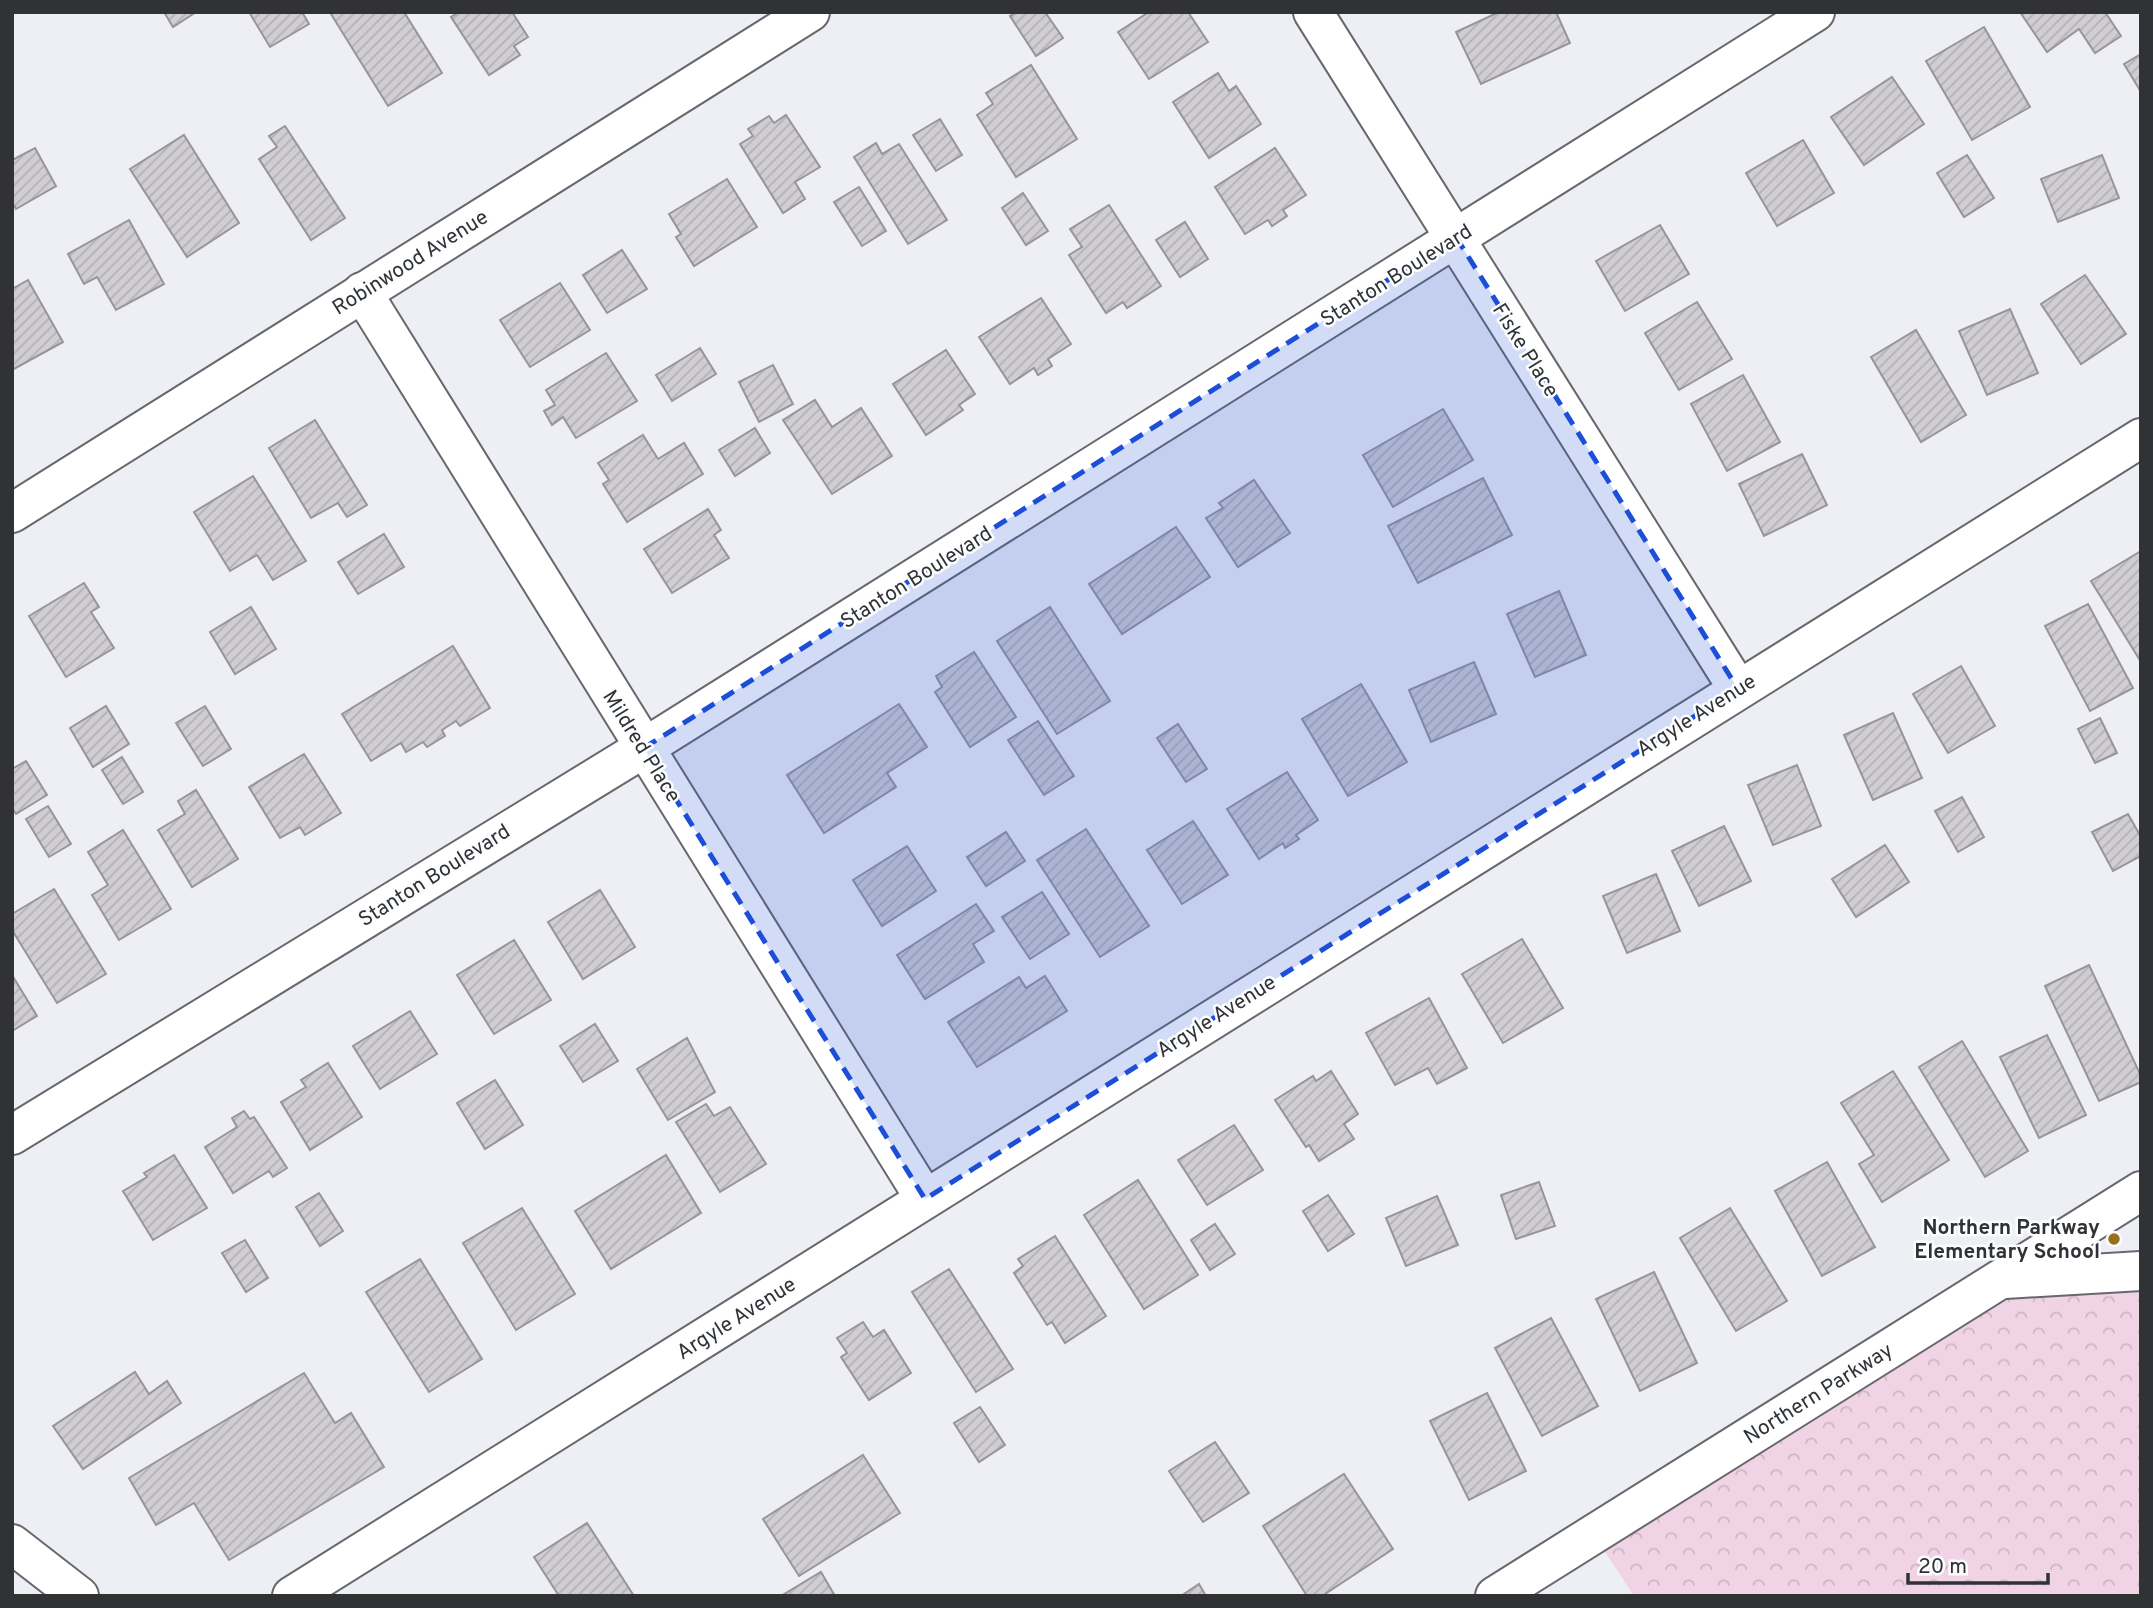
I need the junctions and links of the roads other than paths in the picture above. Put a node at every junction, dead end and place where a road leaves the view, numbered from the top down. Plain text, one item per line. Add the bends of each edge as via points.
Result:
1 (810, 12) edge
2 (1313, 12) edge
3 (1815, 12) edge
4 (1456, 237) junction
5 (362, 292) junction
6 (2141, 438) edge
7 (12, 513) edge
8 (1738, 689) junction
9 (643, 748) junction
10 (12, 1135) edge
11 (2141, 1191) edge
12 (925, 1199) junction
13 (2141, 1271) edge
14 (1999, 1280) junction
15 (12, 1544) edge
16 (79, 1596) edge
17 (292, 1596) edge
18 (1495, 1596) edge

1 - 5 street, Robinwood Avenue
2 - 4 street, Fiske Place
3 - 4 street, Stanton Boulevard
4 - 8 street, Fiske Place
4 - 9 street, Stanton Boulevard
5 - 7 street, Robinwood Avenue
5 - 9 street, Mildred Place
6 - 8 street, Argyle Avenue
8 - 12 street, Argyle Avenue
9 - 10 street, Stanton Boulevard
9 - 12 street, Mildred Place
11 - 14 street, Northern Parkway
12 - 17 street, Argyle Avenue
13 - 14 street
14 - 18 street, Northern Parkway
15 - 16 street

